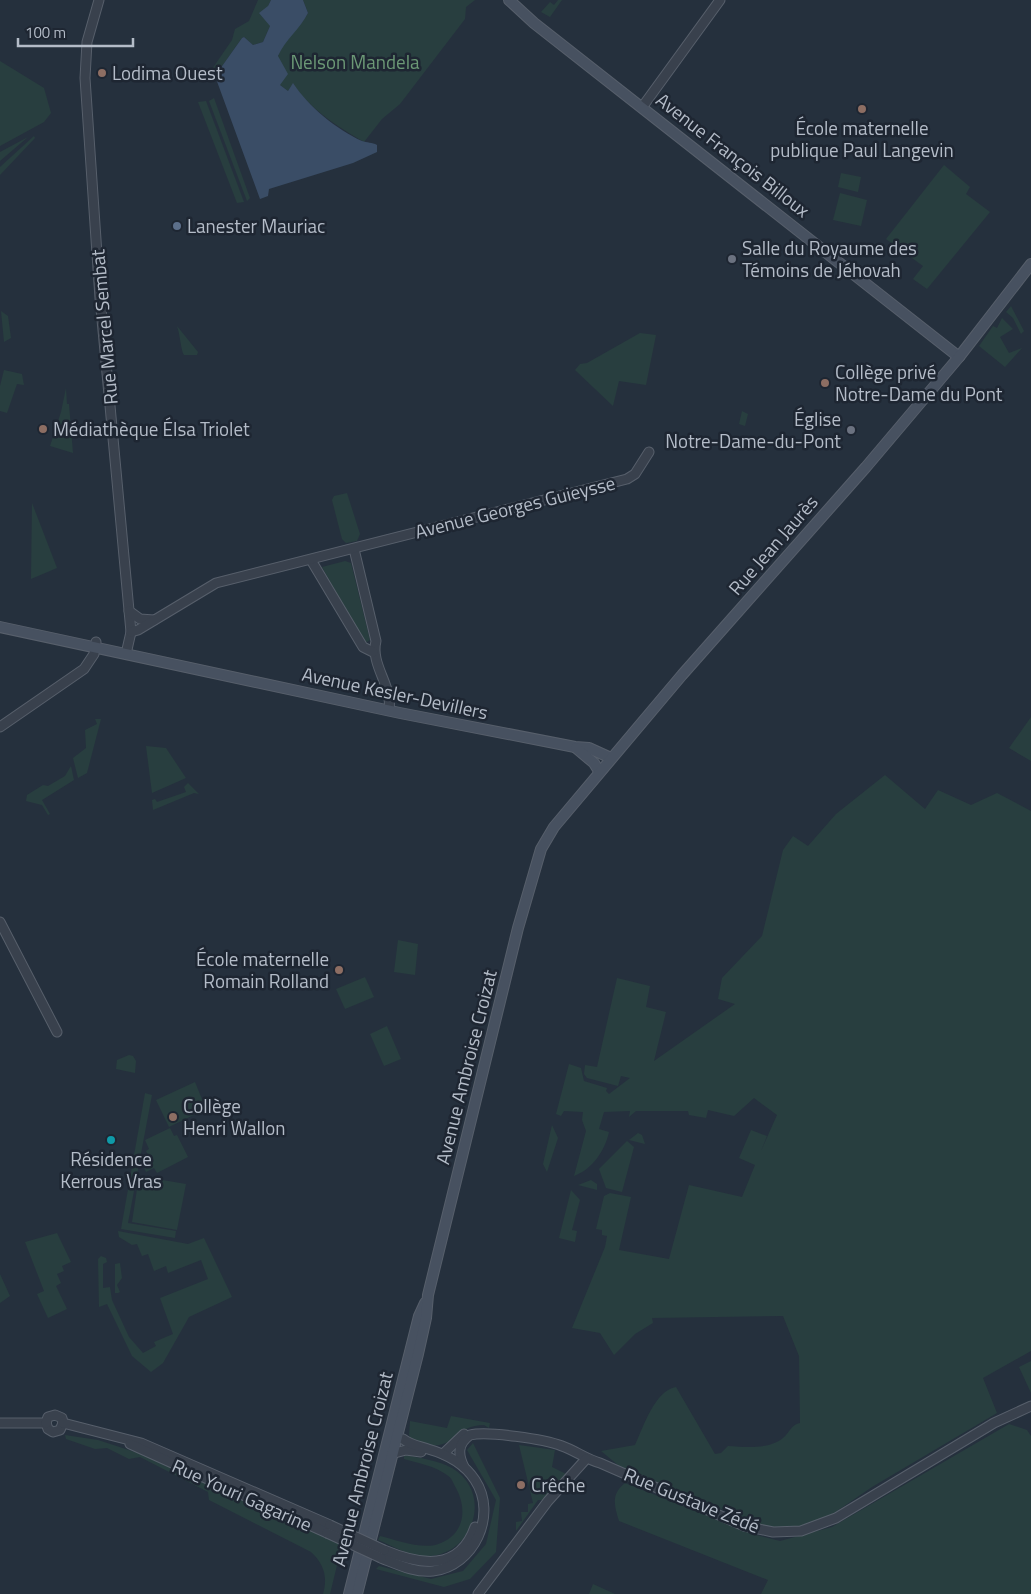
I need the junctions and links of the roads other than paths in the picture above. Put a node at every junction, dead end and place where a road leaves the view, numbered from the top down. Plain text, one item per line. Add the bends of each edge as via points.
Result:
1 (98, 0) edge
2 (509, 0) edge
3 (720, 0) edge
4 (642, 106) junction
5 (1031, 264) edge
6 (959, 357) junction
7 (648, 452) dead end
8 (354, 549) junction
9 (311, 560) junction
10 (129, 611) junction
11 (0, 620) edge
12 (154, 620) junction
13 (0, 627) edge
14 (131, 632) junction
15 (95, 645) junction
16 (127, 652) junction
17 (373, 652) junction
18 (389, 710) junction
19 (0, 727) edge
20 (575, 747) junction
21 (611, 758) junction
22 (599, 771) junction
23 (541, 849) joint
24 (0, 922) edge
25 (57, 1032) dead end
26 (1031, 1406) edge
27 (0, 1424) edge
28 (396, 1426) junction
29 (507, 1436) junction
30 (395, 1443) junction
31 (451, 1458) junction
32 (586, 1459) junction
33 (383, 1554) junction
34 (349, 1594) edge
35 (358, 1594) edge
36 (478, 1594) edge

1 - 10 street, Rue Marcel Sembat via 87,42 85,78 100,298
2 - 4 main road, Avenue François Billoux
3 - 4 street
4 - 6 main road, Avenue François Billoux
5 - 6 main road, Rue Jean Jaurès
6 - 21 main road, Rue Jean Jaurès
7 - 8 street, Avenue Georges Guieysse via 627,480
8 - 9 street, Avenue Georges Guieysse
8 - 17 street via 376,641
9 - 12 street, Avenue Georges Guieysse via 216,583
9 - 17 street via 362,647
10 - 12 street via 140,619
10 - 14 street, Rue Marcel Sembat
11 - 15 main road, Avenue Kesler-Devillers
12 - 14 street, Avenue Georges Guieysse
13 - 15 main road, Avenue Kesler-Devillers
14 - 16 street, Rue Marcel Sembat
15 - 16 main road, Avenue Kesler-Devillers
15 - 19 street via 94,654 84,669
16 - 18 main road, Avenue Kesler-Devillers
17 - 18 street via 387,690
18 - 20 main road, Avenue Kesler-Devillers
20 - 21 main road, Avenue Kesler-Devillers via 590,748
20 - 22 main road
21 - 22 main road, Rue Jean Jaurès
22 - 23 main road, Rue Jean Jaurès via 554,827
23 - 28 main road, Avenue Ambroise Croizat via 516,936 428,1295 419,1316
24 - 25 street
26 - 32 street, Rue Gustave Zédé via 994,1423 836,1518 801,1530 773,1532 744,1526
27 - 33 street, Rue Youri Gagarine, bridge via 46,1423 53,1432 60,1430 63,1423 115,1436 189,1472
28 - 30 main road, Avenue Ambroise Croizat
28 - 30 street
29 - 31 street via 470,1435
29 - 31 street via 471,1430 459,1438
29 - 32 street, Rue Gustave Zédé via 557,1444
30 - 31 street, Rue Youri Gagarine
30 - 31 street, Rue Youri Gagarine via 406,1450
30 - 34 main road, Avenue Ambroise Croizat via 383,1458
30 - 35 main road, Avenue Ambroise Croizat
31 - 33 street, Rue Youri Gagarine via 474,1488 478,1501 478,1517 467,1544 448,1558 431,1562
31 - 33 street, Rue Youri Gagarine via 464,1467 479,1486 484,1508 482,1526 472,1549 451,1566 431,1571 409,1569
32 - 36 street via 548,1501

